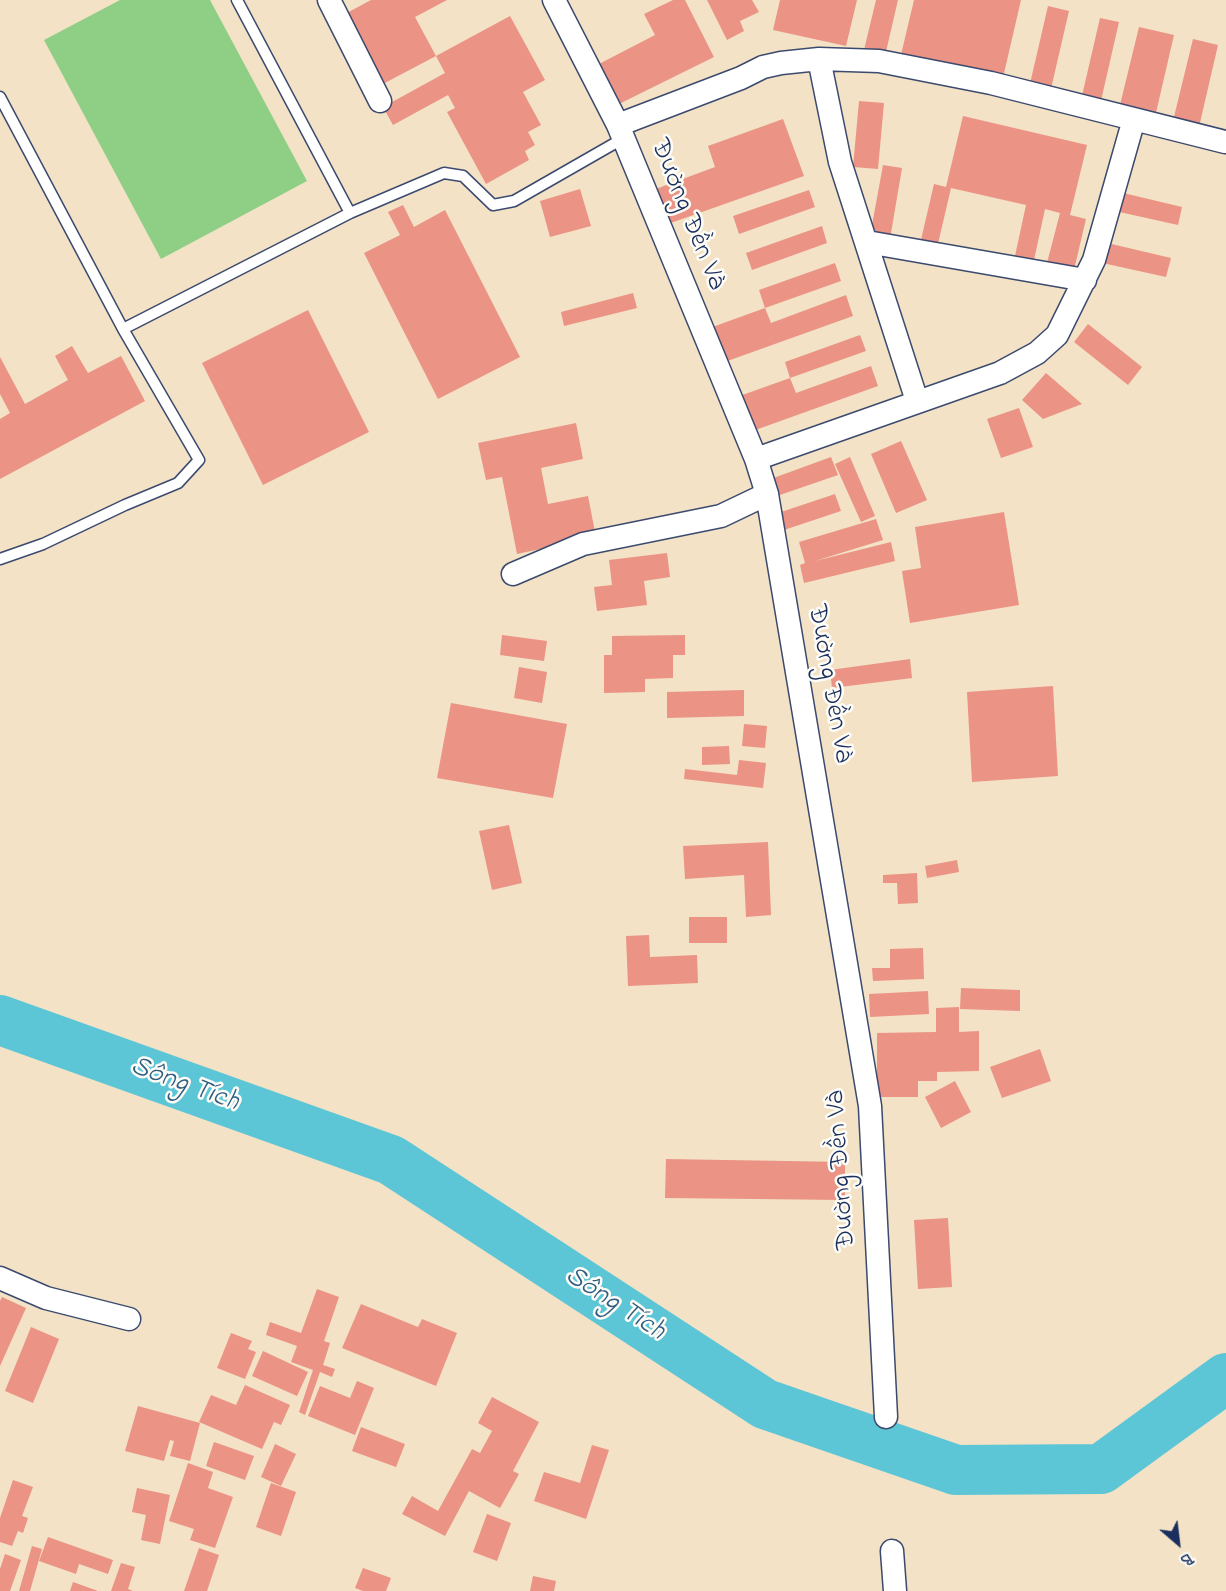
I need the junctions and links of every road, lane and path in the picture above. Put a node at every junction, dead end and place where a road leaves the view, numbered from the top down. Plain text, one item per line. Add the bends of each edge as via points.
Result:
1 (237, 0) edge
2 (330, 0) edge
3 (554, 0) edge
4 (819, 59) junction
5 (0, 97) edge
6 (380, 101) dead end
7 (1134, 119) junction
8 (621, 131) junction
9 (1226, 142) edge
10 (350, 213) junction
11 (867, 242) junction
12 (1085, 280) junction
13 (123, 329) junction
14 (917, 401) junction
15 (756, 459) junction
16 (767, 494) junction
17 (0, 559) edge
18 (513, 574) dead end
19 (0, 1278) edge
20 (129, 1319) dead end
21 (886, 1417) dead end
22 (892, 1551) dead end
23 (895, 1591) edge

1 - 10 lane
2 - 6 street
3 - 8 street, Đường Đền Và
4 - 7 street via 879,61 991,83
4 - 8 street via 763,67
4 - 11 street via 840,162
5 - 13 lane
7 - 9 street
7 - 12 street
8 - 10 lane via 514,201 493,205 463,176 444,173
8 - 15 street, Đường Đền Và
10 - 13 lane
11 - 12 street
11 - 14 street
12 - 14 street via 1057,335 1037,353 1000,372
13 - 17 lane via 199,460 178,483 43,544
14 - 15 street
15 - 16 street, Đường Đền Và
16 - 18 street via 721,516 583,544
16 - 21 street, Đường Đền Và via 870,1107
19 - 20 street via 46,1298
22 - 23 street

